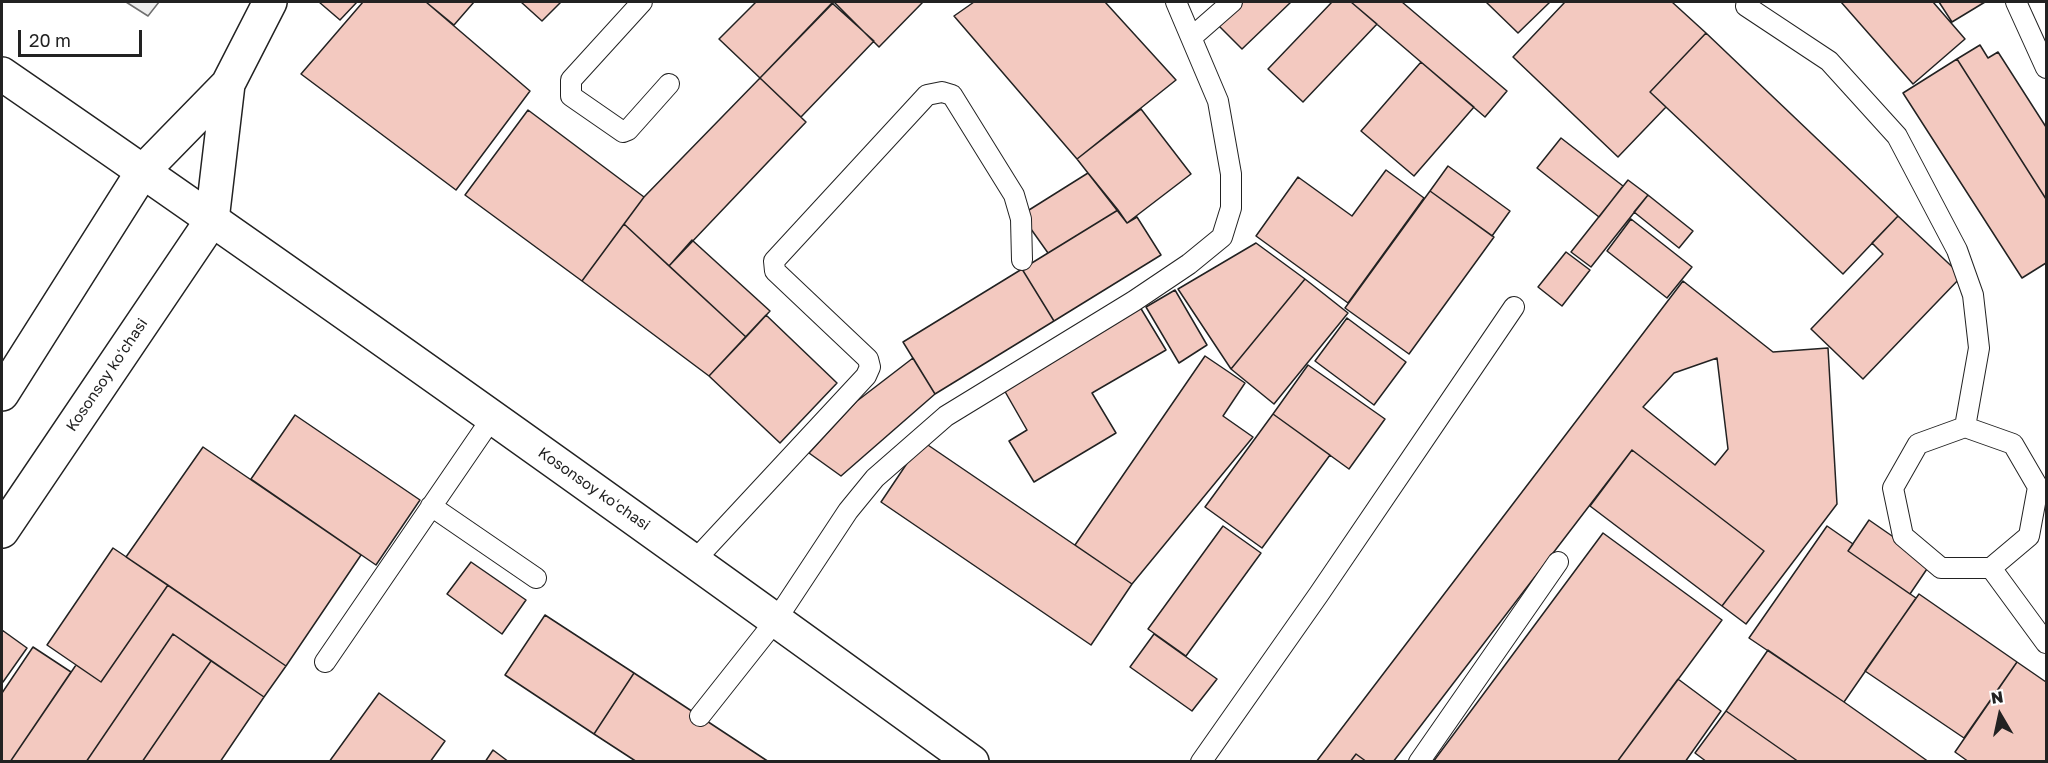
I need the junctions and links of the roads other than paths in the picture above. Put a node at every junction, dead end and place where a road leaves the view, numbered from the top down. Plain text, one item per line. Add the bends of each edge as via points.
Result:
1 (270, 2) edge
2 (642, 2) edge
3 (1176, 2) edge
4 (1232, 2) edge
5 (2016, 2) edge
6 (1746, 6) dead end
7 (1192, 37) junction
8 (2046, 68) edge
9 (2, 74) edge
10 (228, 84) junction
11 (669, 84) dead end
12 (143, 171) junction
13 (212, 220) junction
14 (1022, 260) dead end
15 (1514, 308) dead end
16 (2, 394) edge
17 (492, 418) junction
18 (1965, 426) junction
19 (431, 506) junction
20 (2, 531) edge
21 (695, 560) junction
22 (1558, 562) dead end
23 (1991, 568) junction
24 (536, 578) dead end
25 (776, 620) junction
26 (2046, 643) edge
27 (325, 662) dead end
28 (700, 716) dead end
29 (972, 762) edge
30 (1201, 762) edge
31 (1419, 762) edge

1 - 10 main road
2 - 11 lane via 571,80 572,96 623,132
3 - 7 lane
4 - 7 lane
5 - 8 lane
6 - 18 lane via 1829,61 1897,136 1958,250 1973,294 1979,348
7 - 25 lane via 1218,100 1231,174 1231,208 1222,237 1134,301 946,416 905,450 875,478 848,512
9 - 12 main road, Kosonsoy koʻchasi
10 - 12 main road
10 - 13 main road
12 - 13 main road, Kosonsoy koʻchasi
12 - 16 main road
13 - 17 main road, Kosonsoy koʻchasi
13 - 20 main road, Kosonsoy koʻchasi
14 - 21 lane via 1021,219 1014,195 952,95 927,94 774,261 776,271 868,358 866,376
15 - 30 lane
17 - 19 lane
17 - 21 main road, Kosonsoy koʻchasi
18 - 23 lane via 2013,444 2038,487 2029,536
18 - 23 lane via 1918,444 1893,488 1903,536 1941,568
19 - 24 lane
19 - 27 lane
21 - 25 main road, Kosonsoy koʻchasi
22 - 31 lane
23 - 26 lane
25 - 28 lane
25 - 29 main road, Kosonsoy koʻchasi

